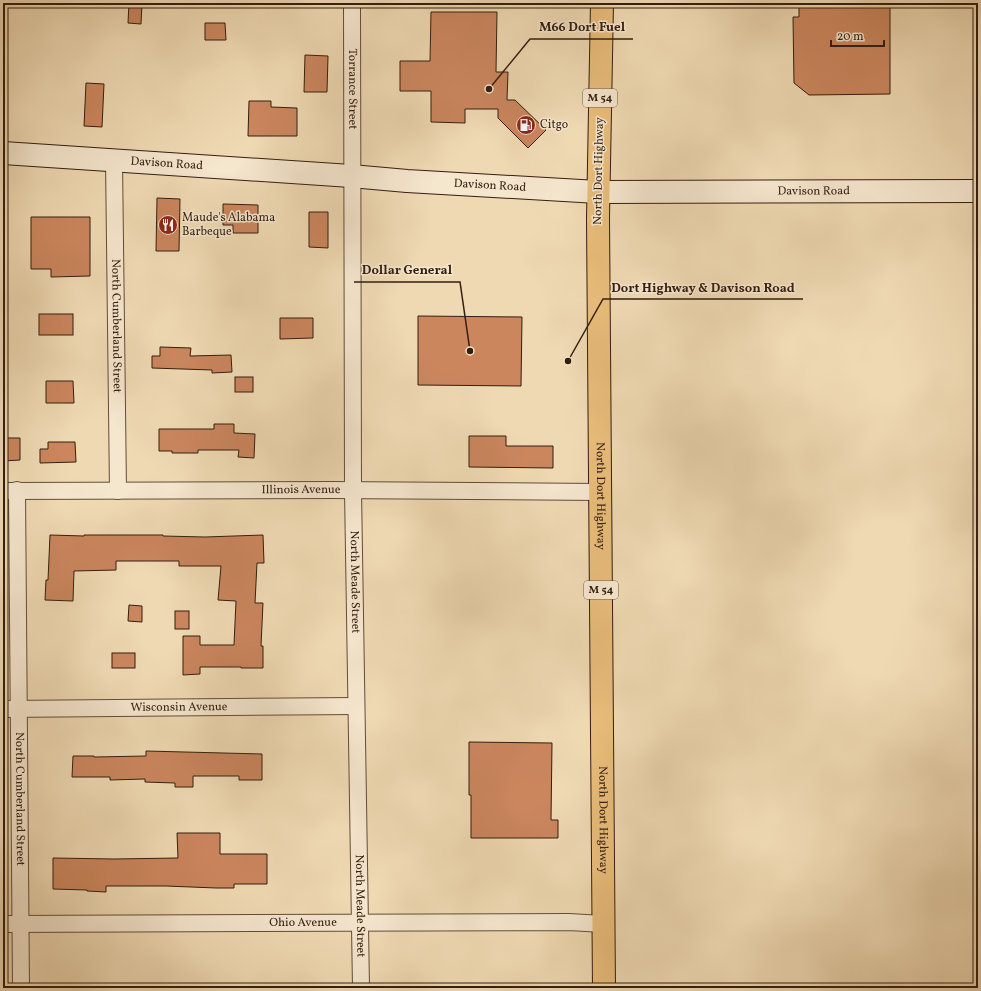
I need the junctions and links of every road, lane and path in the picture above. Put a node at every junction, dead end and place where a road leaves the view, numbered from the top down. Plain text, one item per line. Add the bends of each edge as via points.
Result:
1 (352, 3) edge
2 (602, 3) edge
3 (3, 153) edge
4 (114, 160) junction
5 (351, 176) junction
6 (978, 190) edge
7 (598, 192) junction
8 (353, 490) junction
9 (10, 491) edge
10 (118, 491) junction
11 (600, 492) junction
12 (356, 706) junction
13 (11, 709) edge
14 (360, 923) junction
15 (3, 924) edge
16 (21, 924) junction
17 (603, 924) junction
18 (21, 988) edge
19 (360, 988) edge
20 (604, 988) edge

1 - 5 street, Torrance Street
2 - 7 main road, North Dort Highway / M 54
3 - 4 main road, Davison Road
4 - 5 main road, Davison Road
4 - 10 street, North Cumberland Street
5 - 7 main road, Davison Road
5 - 8 street, North Meade Street
6 - 7 main road, Davison Road
7 - 11 main road, North Dort Highway / M 54
8 - 10 street, Illinois Avenue
8 - 11 street, Illinois Avenue
8 - 12 street, North Meade Street
9 - 10 street, Illinois Avenue
9 - 13 street, North Cumberland Street
11 - 17 main road, North Dort Highway / M 54
12 - 13 street, Wisconsin Avenue
12 - 14 street, North Meade Street
13 - 16 street, North Cumberland Street
14 - 16 street, Ohio Avenue
14 - 17 street, Ohio Avenue
14 - 19 street, North Meade Street
15 - 16 street, Ohio Avenue
16 - 18 street, North Cumberland Street
17 - 20 main road, North Dort Highway / M 54

